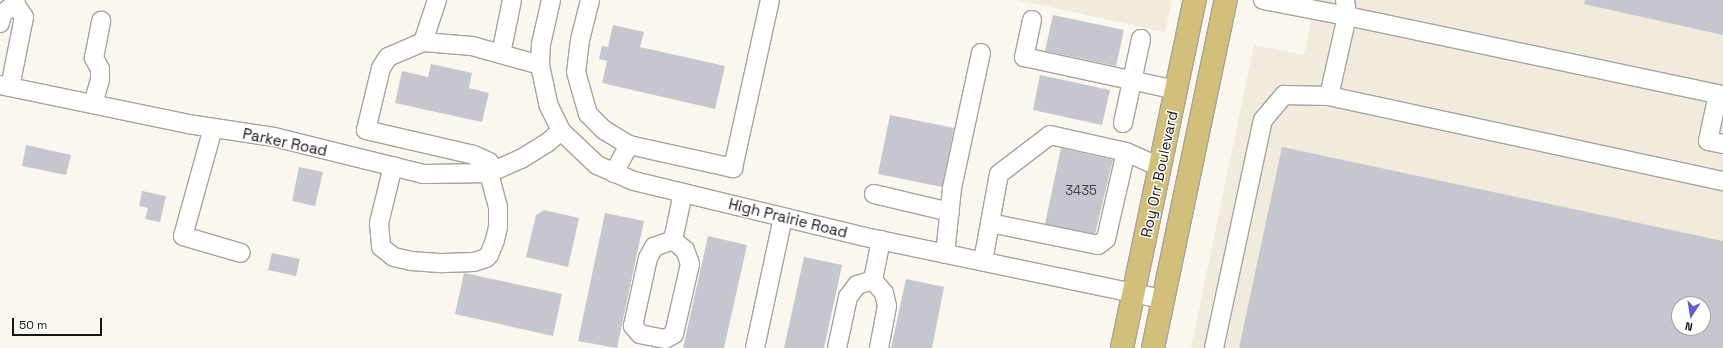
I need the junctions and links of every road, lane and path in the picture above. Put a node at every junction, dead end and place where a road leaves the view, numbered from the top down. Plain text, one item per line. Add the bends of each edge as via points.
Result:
1 (437, 0) edge
2 (512, 0) edge
3 (551, 0) edge
4 (590, 0) edge
5 (770, 0) edge
6 (1195, 0) edge
7 (1226, 0) edge
8 (1263, 0) edge
9 (16, 2) edge
10 (1346, 8) edge
11 (1032, 20) dead end
12 (101, 21) dead end
13 (0, 23) edge
14 (1141, 39) dead end
15 (423, 42) junction
16 (982, 53) dead end
17 (501, 54) junction
18 (540, 65) junction
19 (1133, 80) junction
20 (5, 86) edge
21 (1177, 90) junction
22 (1329, 96) junction
23 (93, 104) junction
24 (1123, 123) dead end
25 (213, 128) junction
26 (561, 131) junction
27 (1723, 144) edge
28 (629, 145) junction
29 (1126, 152) junction
30 (393, 166) junction
31 (1160, 167) junction
32 (614, 172) junction
33 (489, 173) junction
34 (1723, 181) edge
35 (683, 193) junction
36 (874, 194) dead end
37 (950, 212) junction
38 (783, 217) junction
39 (990, 223) junction
40 (673, 240) junction
41 (880, 240) junction
42 (241, 253) dead end
43 (945, 254) junction
44 (983, 261) junction
45 (873, 280) junction
46 (1134, 292) junction
47 (1163, 299) junction
48 (755, 348) edge
49 (837, 348) edge
50 (879, 348) edge
51 (1122, 348) edge
52 (1153, 348) edge
53 (1214, 348) edge

1 - 15 street
2 - 17 street
3 - 18 street, High Prairie Road via 541,44
4 - 28 street via 580,40 576,72 582,95 588,114 604,130
5 - 28 street via 733,168
6 - 21 main road, Roy Orr Boulevard
7 - 47 main road, Roy Orr Boulevard
8 - 10 street
9 - 13 street via 2,14
9 - 20 street via 24,17
10 - 22 street
10 - 27 street via 1718,94 1708,141
11 - 19 street via 1024,57
12 - 23 street via 94,58 100,69 100,79
14 - 19 street
15 - 17 street via 472,46
15 - 33 street via 388,57 380,68 366,130 481,156 489,162
16 - 37 street via 952,188
17 - 18 street
18 - 26 street, High Prairie Road via 548,104
19 - 21 street
19 - 24 street
20 - 23 street, Parker Road
21 - 31 main road, Roy Orr Boulevard
22 - 34 street
22 - 53 street via 1284,95 1263,120
23 - 25 street, Parker Road
25 - 30 street, Parker Road via 274,137
25 - 42 street via 183,236
26 - 32 street, High Prairie Road via 597,165
26 - 33 street, Parker Road via 521,159
28 - 32 street
29 - 31 street
29 - 39 street via 1050,136 1000,174
29 - 39 street via 1106,239 1098,245
30 - 33 street, Parker Road via 424,174
30 - 33 street via 379,223 381,247 394,257 443,264 474,262 489,255 497,234 498,207
31 - 46 main road, Roy Orr Boulevard
32 - 35 street, High Prairie Road via 634,181
35 - 38 street, High Prairie Road
35 - 40 street
36 - 37 street
37 - 43 street
38 - 41 street, High Prairie Road
38 - 48 street
39 - 44 street
40 - 40 street via 654,248 648,258 633,326 640,334 665,340 674,334 690,264 685,250
41 - 43 street, High Prairie Road
41 - 45 street
43 - 44 street, High Prairie Road
44 - 46 street, High Prairie Road
45 - 49 street via 857,285 848,297
45 - 50 street via 884,293 888,306
46 - 47 street, High Prairie Road
46 - 51 main road, Roy Orr Boulevard
47 - 52 main road, Roy Orr Boulevard

